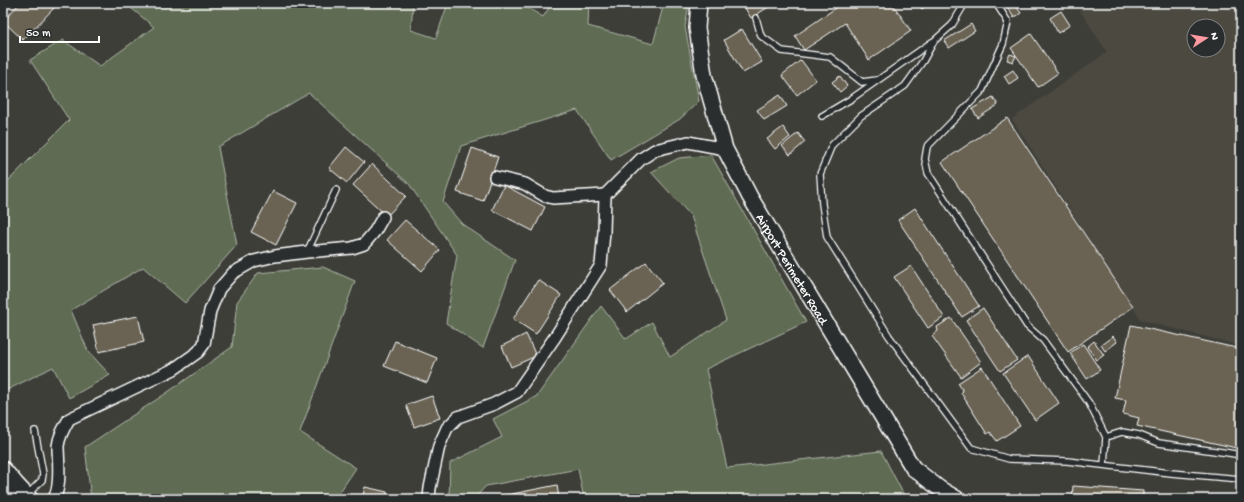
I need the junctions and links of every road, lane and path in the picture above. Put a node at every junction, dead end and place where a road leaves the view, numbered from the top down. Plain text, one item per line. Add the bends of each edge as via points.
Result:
1 (699, 3) edge
2 (965, 3) edge
3 (996, 3) edge
4 (756, 18) dead end
5 (934, 41) junction
6 (877, 80) junction
7 (822, 116) dead end
8 (725, 149) junction
9 (495, 177) dead end
10 (336, 190) dead end
11 (605, 195) junction
12 (383, 217) dead end
13 (307, 252) junction
14 (35, 431) dead end
15 (1106, 437) junction
16 (1241, 456) edge
17 (1104, 465) junction
18 (3, 468) edge
19 (1241, 479) edge
20 (16, 484) junction
21 (29, 497) edge
22 (5, 499) edge
23 (53, 499) edge
24 (429, 499) edge
25 (958, 499) edge

1 - 8 street, Airport Perimeter Road via 697,28 704,75
2 - 5 lane via 952,26
3 - 15 lane via 1008,22 1003,44 982,91 927,147 925,159 928,174 1027,326 1043,340 1089,403
4 - 6 lane via 761,36 782,51 830,57 862,82
5 - 6 lane
5 - 17 lane via 906,86 861,116 832,145 820,174 827,237 889,336 971,448 1009,459
6 - 7 lane
8 - 11 street via 688,142 655,150 641,159
8 - 25 street, Airport Perimeter Road via 750,197 913,468
9 - 11 street via 526,184 549,197
10 - 13 lane
11 - 24 street via 601,265 517,392 494,404 458,416 448,428 439,446
12 - 13 street via 375,232 364,244 352,248
13 - 23 street via 254,261 232,273 220,289 210,311 204,344 198,352 174,369 69,419 58,445 58,479 56,496
14 - 21 lane via 43,474 42,480
15 - 16 lane via 1122,432 1138,435 1159,444
15 - 17 lane
17 - 19 lane
18 - 20 street
20 - 21 street
20 - 22 street

